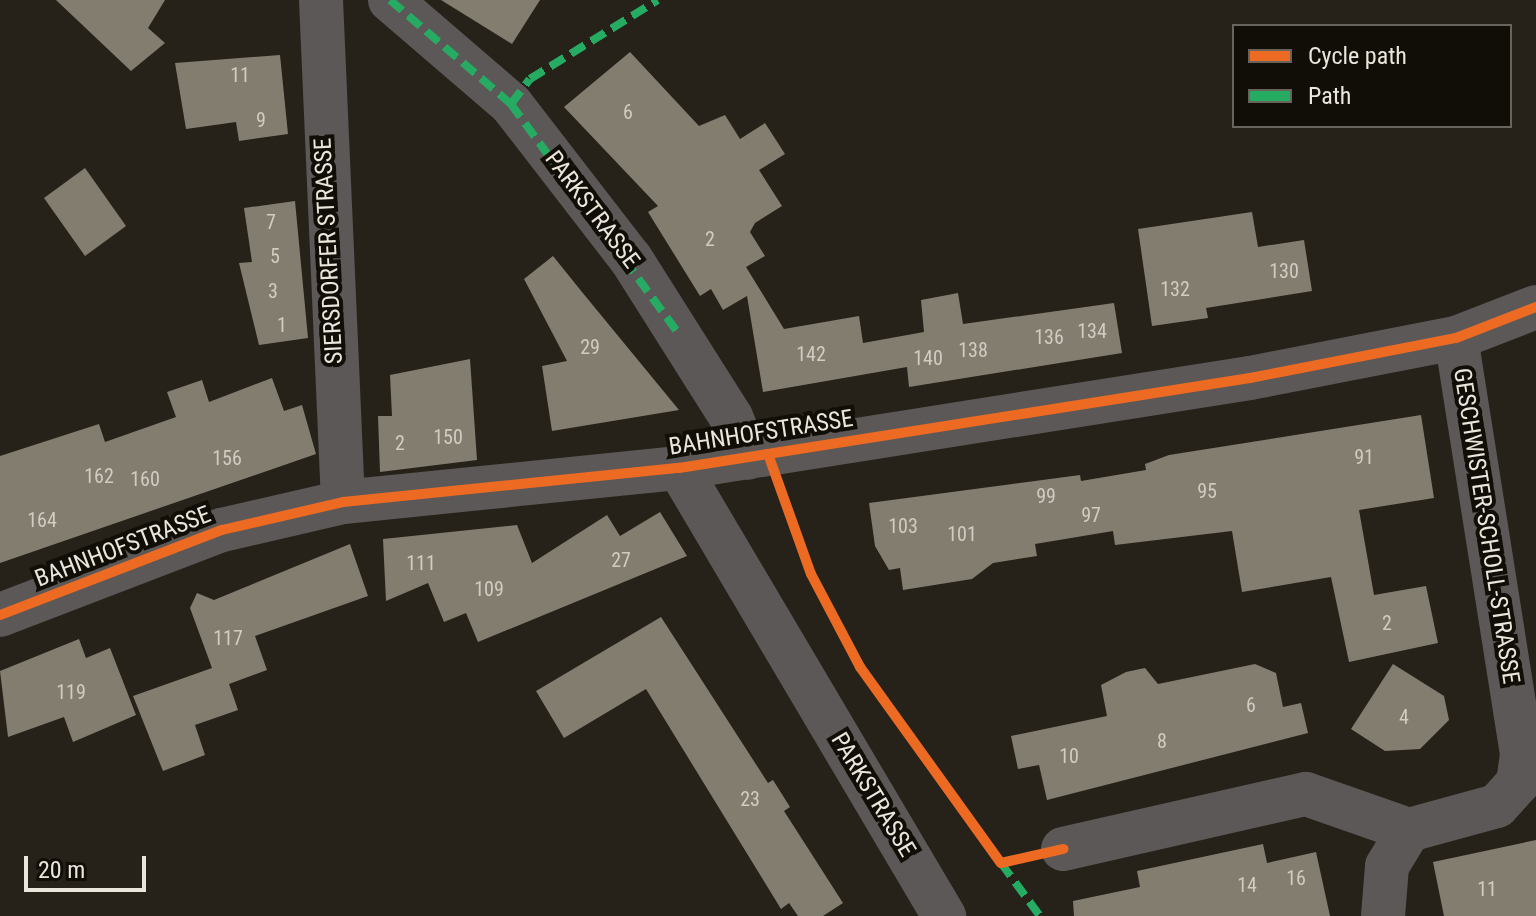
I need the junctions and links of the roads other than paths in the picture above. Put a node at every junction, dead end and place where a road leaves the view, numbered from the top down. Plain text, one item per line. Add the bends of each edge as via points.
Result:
1 (321, 0) edge
2 (390, 0) edge
3 (1536, 307) edge
4 (1456, 338) junction
5 (748, 458) junction
6 (679, 468) junction
7 (343, 502) junction
8 (0, 615) edge
9 (1409, 830) junction
10 (1063, 849) dead end
11 (944, 916) edge
12 (1383, 916) edge

1 - 7 street, SIERSDORFER STRASSE
2 - 5 street, PARKSTRASSE via 511,104 631,259 731,417
3 - 4 street, BAHNHOFSTRASSE
4 - 5 street, BAHNHOFSTRASSE
4 - 9 street, GESCHWISTER-SCHOLL-STRASSE via 1522,754 1518,783 1497,806
5 - 6 street, BAHNHOFSTRASSE
6 - 7 street, BAHNHOFSTRASSE
6 - 11 street, PARKSTRASSE
7 - 8 street, BAHNHOFSTRASSE via 222,530
9 - 10 street via 1306,794
9 - 12 street via 1387,866

